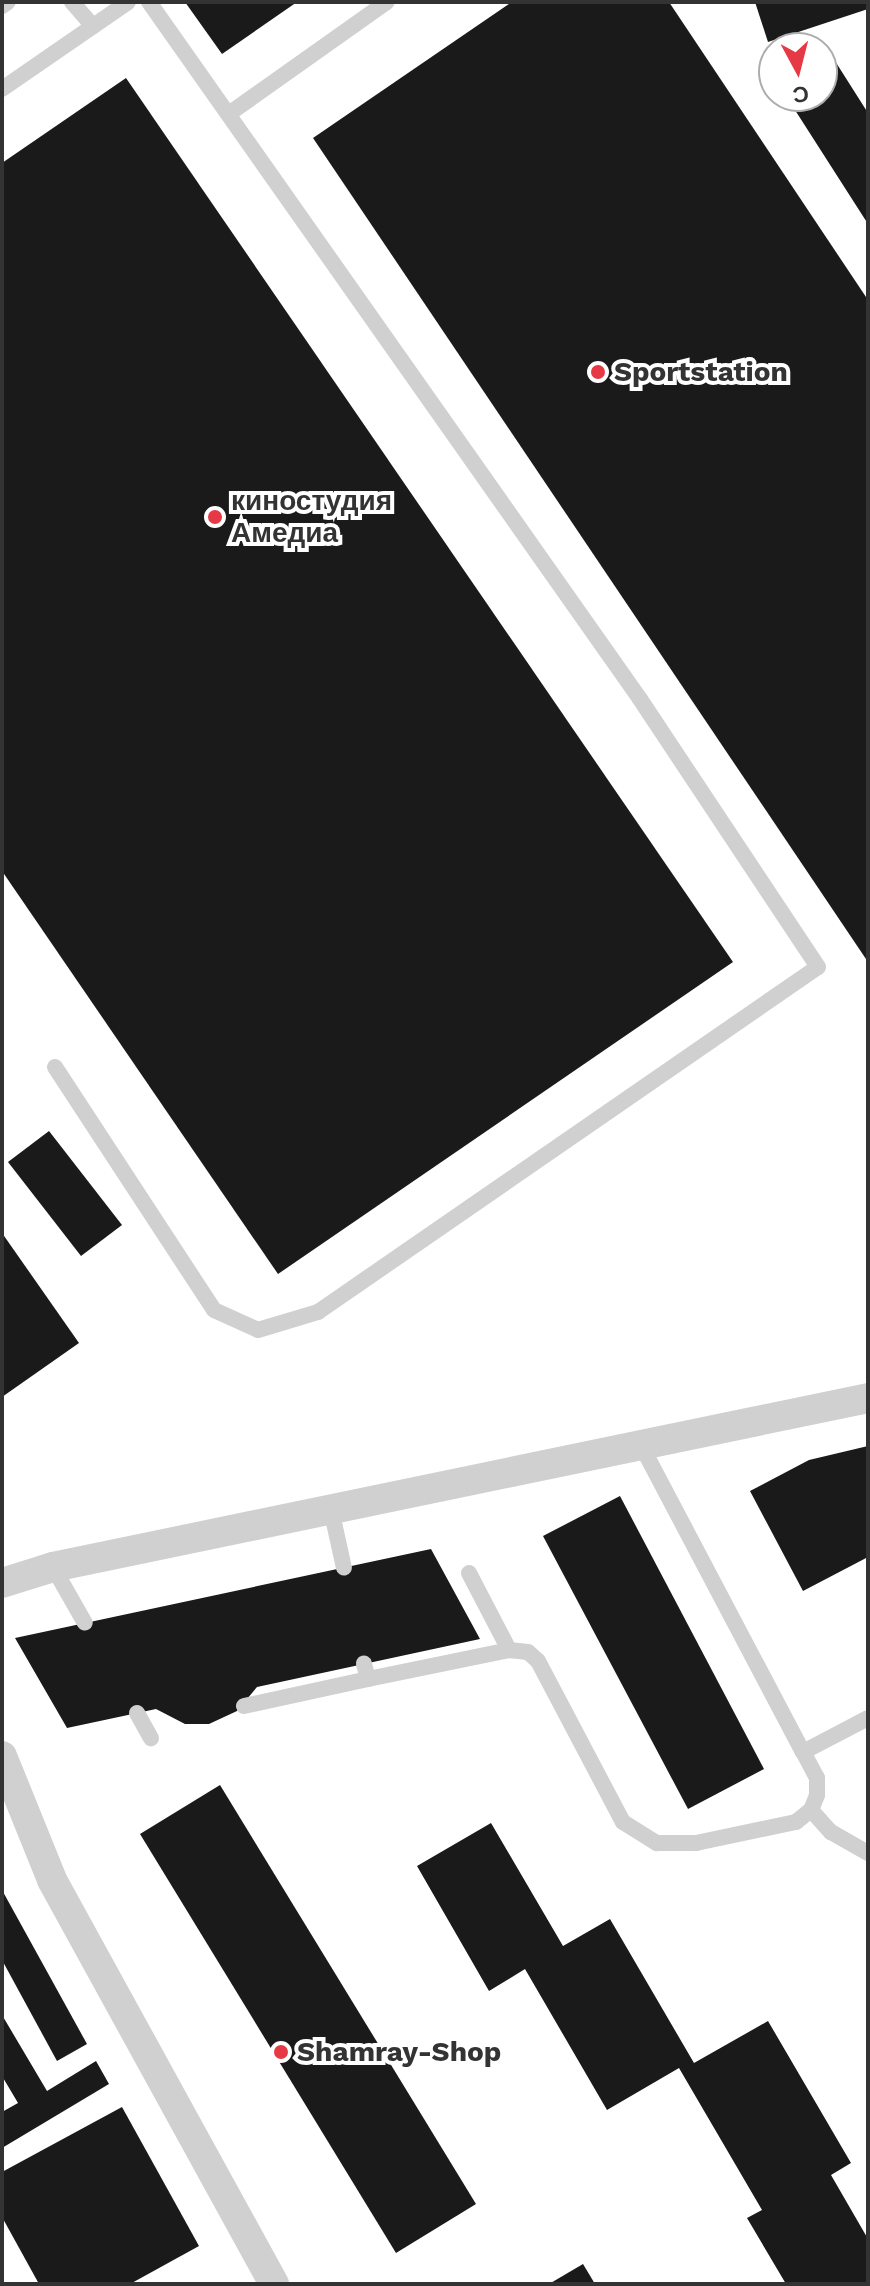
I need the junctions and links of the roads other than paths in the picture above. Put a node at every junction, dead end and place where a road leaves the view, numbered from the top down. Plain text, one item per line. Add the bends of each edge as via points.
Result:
1 (8, 2) edge
2 (72, 2) edge
3 (128, 2) edge
4 (149, 2) edge
5 (387, 2) edge
6 (2, 6) edge
7 (93, 26) junction
8 (2, 89) edge
9 (230, 113) junction
10 (55, 1067) dead end
11 (868, 1398) edge
12 (641, 1445) junction
13 (331, 1509) junction
14 (53, 1567) junction
15 (344, 1568) dead end
16 (469, 1573) dead end
17 (2, 1583) edge
18 (85, 1623) dead end
19 (509, 1650) junction
20 (244, 1706) dead end
21 (137, 1713) dead end
22 (868, 1718) edge
23 (151, 1738) dead end
24 (803, 1752) junction
25 (2, 1756) edge
26 (811, 1810) junction
27 (868, 1853) edge
28 (274, 2284) edge

1 - 6 lane
2 - 7 lane
3 - 7 lane
4 - 9 lane
5 - 9 lane
7 - 8 lane
9 - 10 lane via 640,699 818,967 318,1312 258,1330 214,1310
11 - 12 street
12 - 13 street
12 - 24 lane
13 - 14 street
13 - 15 lane
14 - 17 street
14 - 18 lane
16 - 19 lane
19 - 20 lane via 366,1672
19 - 26 lane via 528,1652 538,1661 623,1822 643,1837 673,1845 696,1843 784,1825
21 - 23 lane
22 - 24 lane via 838,1726
24 - 26 lane via 817,1778
25 - 28 street via 52,1880
26 - 27 lane via 838,1837

